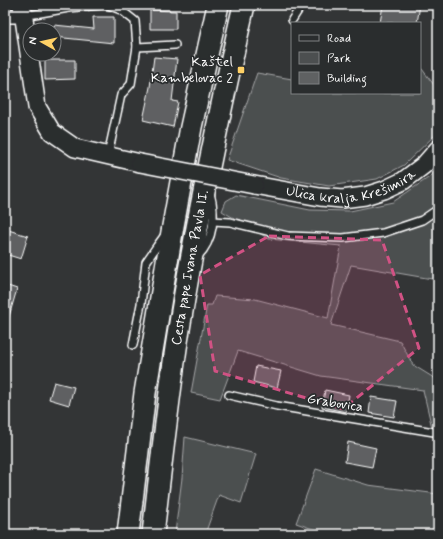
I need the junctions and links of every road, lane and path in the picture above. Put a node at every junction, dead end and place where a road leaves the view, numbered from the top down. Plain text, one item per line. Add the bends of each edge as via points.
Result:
1 (101, 5) edge
2 (108, 5) edge
3 (218, 5) edge
4 (244, 5) edge
5 (303, 5) edge
6 (22, 11) edge
7 (5, 16) edge
8 (292, 20) dead end
9 (175, 45) dead end
10 (138, 47) junction
11 (438, 150) edge
12 (108, 156) junction
13 (206, 180) junction
14 (438, 209) edge
15 (213, 221) junction
16 (172, 226) junction
17 (190, 266) junction
18 (133, 345) dead end
19 (229, 395) dead end
20 (438, 432) edge
21 (128, 534) edge
22 (153, 534) edge

1 - 6 lane
2 - 10 lane via 121,10 135,21
3 - 16 main road, Cesta pape Ivana Pavla II.
4 - 13 main road, Cesta pape Ivana Pavla II.
5 - 8 lane
6 - 7 street
6 - 12 street, Ulica kralja Krešimira via 37,107 44,120 52,132 75,148
9 - 10 lane
10 - 12 lane via 131,84 121,95
11 - 12 street, Ulica kralja Krešimira, bridge via 403,181 365,196 342,199 254,186
13 - 15 lane via 213,204
13 - 17 main road, Cesta pape Ivana Pavla II.
14 - 15 lane via 422,220 383,233 343,238 288,236 230,222
15 - 17 lane via 208,242
16 - 18 lane via 146,262
16 - 21 main road, Cesta pape Ivana Pavla II. via 145,393
17 - 22 main road, Cesta pape Ivana Pavla II. via 176,348
19 - 20 lane, Grabovica via 277,406

